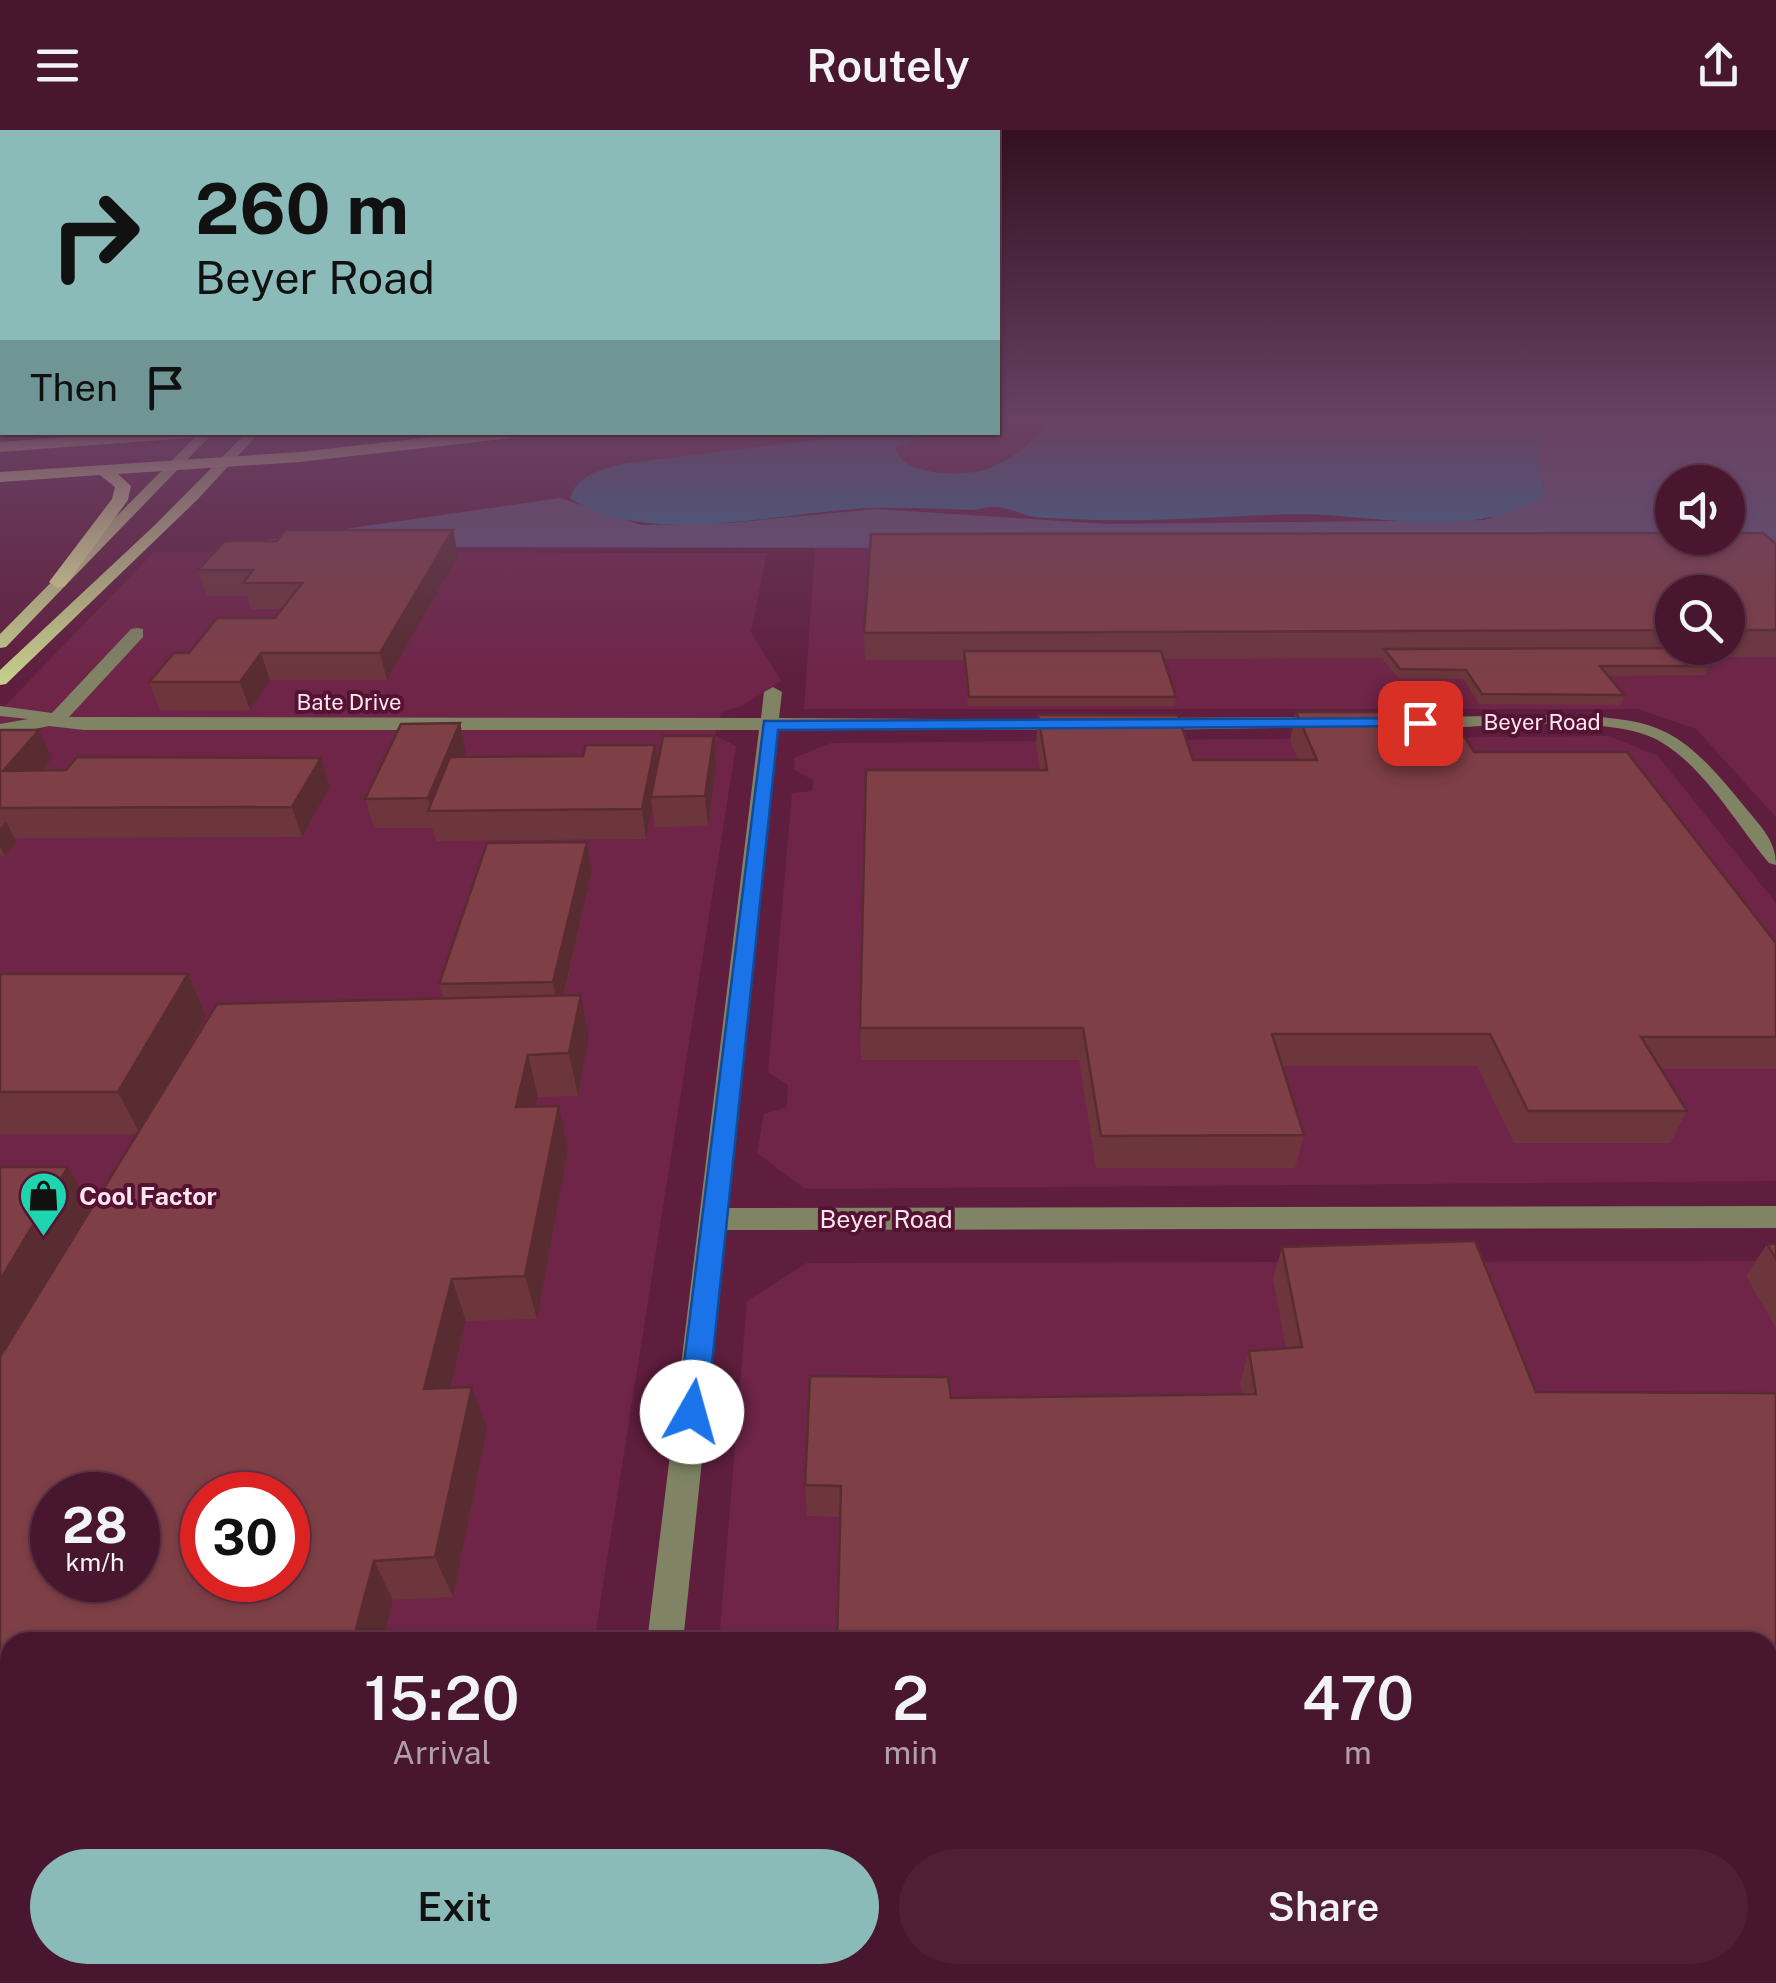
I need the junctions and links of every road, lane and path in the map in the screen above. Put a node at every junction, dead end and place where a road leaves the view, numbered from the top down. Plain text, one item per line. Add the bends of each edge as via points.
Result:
1 (116, 505) edge
2 (134, 505) edge
3 (185, 505) edge
4 (58, 582) junction
5 (137, 633) dead end
6 (0, 643) edge
7 (0, 680) edge
8 (773, 692) dead end
9 (0, 711) edge
10 (51, 721) junction
11 (1336, 723) edge
12 (1396, 723) edge
13 (1097, 724) edge
14 (1137, 724) edge
15 (770, 725) junction
16 (0, 730) edge
17 (1776, 859) edge
18 (1776, 1217) edge
19 (715, 1220) junction
20 (666, 1632) edge

1 - 4 highway
2 - 4 main road
3 - 7 main road
4 - 6 main road
5 - 10 street
8 - 15 street
9 - 10 street, Bate Drive
10 - 15 street, Bate Drive
10 - 16 street, Bate Drive
11 - 14 street
12 - 17 street, Beyer Road via 1646,726 1683,750
13 - 15 street
15 - 19 street
18 - 19 street, Beyer Road
19 - 20 street

